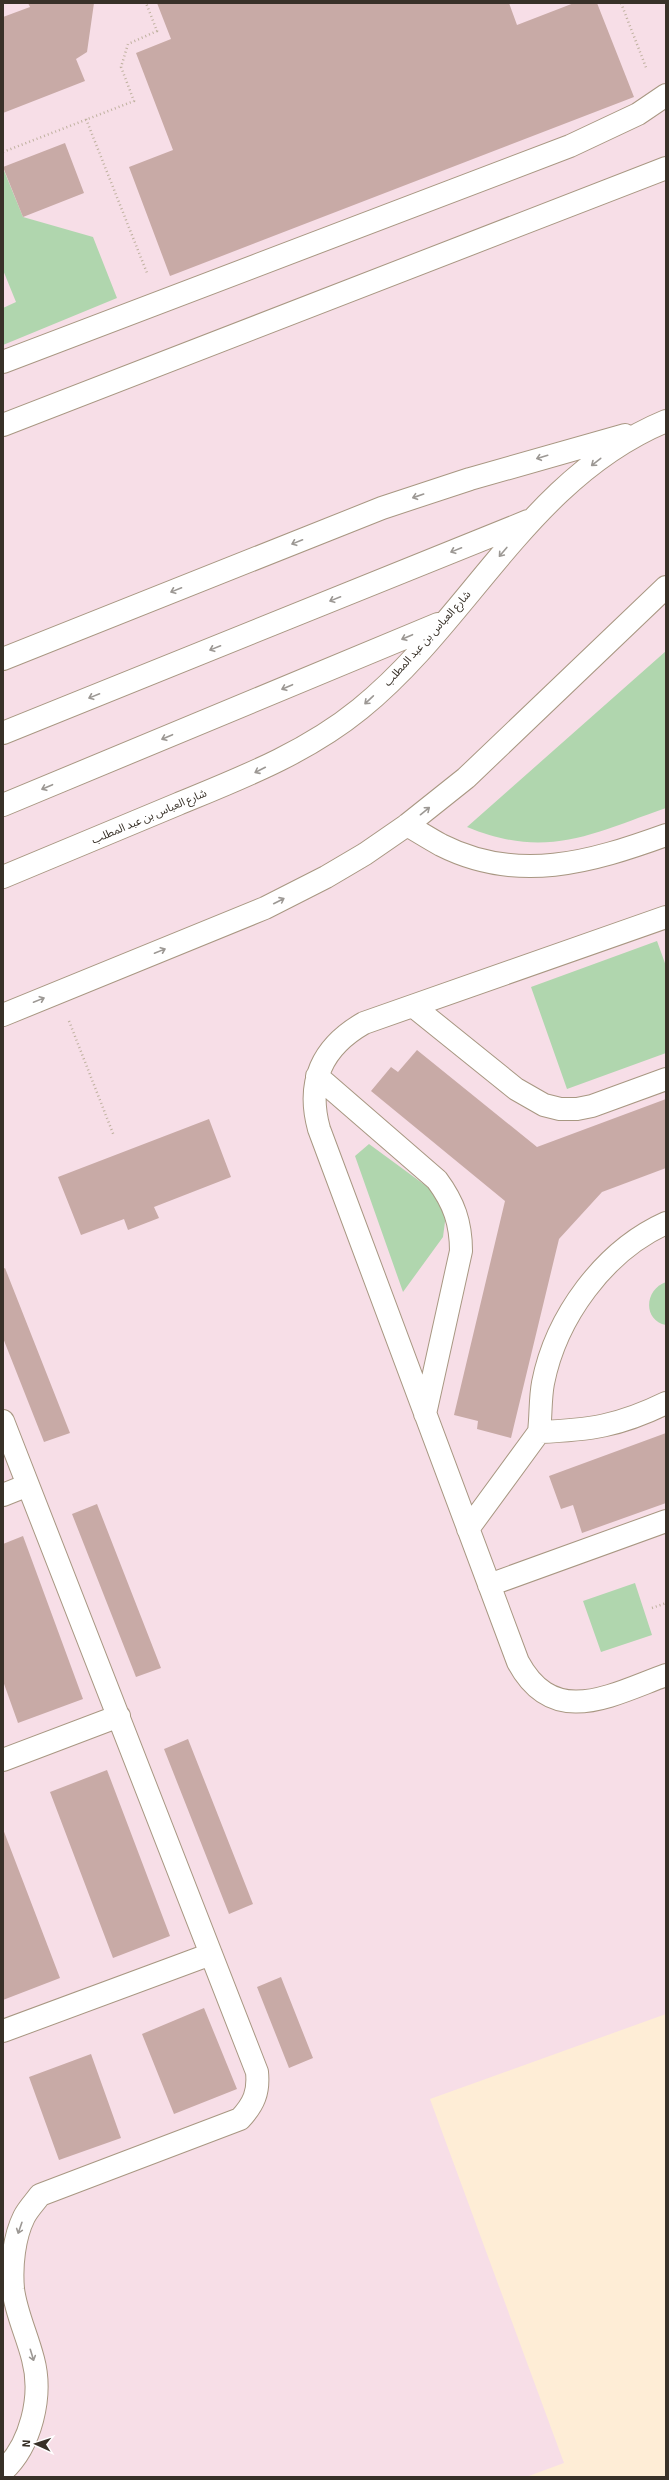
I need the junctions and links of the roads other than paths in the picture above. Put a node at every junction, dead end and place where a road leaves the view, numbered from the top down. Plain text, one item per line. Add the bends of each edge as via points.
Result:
1 (662, 98) edge
2 (666, 168) edge
3 (3, 362) edge
4 (3, 425) edge
5 (657, 425) edge
6 (531, 520) junction
7 (666, 587) edge
8 (443, 622) junction
9 (3, 660) edge
10 (3, 733) edge
11 (3, 805) edge
12 (407, 825) junction
13 (666, 835) edge
14 (3, 877) edge
15 (666, 917) edge
16 (413, 1006) junction
17 (3, 1015) edge
18 (317, 1076) junction
19 (666, 1079) edge
20 (666, 1222) edge
21 (666, 1403) edge
22 (425, 1414) junction
23 (3, 1421) edge
24 (539, 1432) junction
25 (28, 1485) junction
26 (3, 1495) edge
27 (666, 1522) edge
28 (468, 1529) junction
29 (489, 1586) junction
30 (666, 1675) edge
31 (118, 1716) junction
32 (3, 1760) edge
33 (211, 1954) junction
34 (3, 2031) edge
35 (3, 2288) edge
36 (17, 2311) junction
37 (3, 2471) edge

1 - 3 lane via 616,126 570,146
2 - 4 lane
5 -> 6 lane, شارع العباس بن عبد المطلب via 605,455 566,485
5 -> 9 lane via 521,463 382,508
6 -> 8 lane, شارع العباس بن عبد المطلب
6 -> 10 lane
12 -> 7 lane via 466,778
8 -> 11 lane
8 -> 14 lane, شارع العباس بن عبد المطلب via 404,667 360,709 310,744 256,772
12 - 13 lane via 442,846 477,858 515,866 546,867 584,862
17 -> 12 lane via 265,908 333,873
15 - 16 lane
16 - 18 lane via 364,1023 348,1032 324,1059
16 - 19 lane via 516,1089 544,1105 560,1109 592,1106
18 - 22 lane via 314,1112 319,1129
18 - 22 lane via 437,1180 449,1195 457,1213 461,1251
20 - 24 lane via 651,1229 612,1258 581,1295 557,1337 543,1383
21 - 24 lane via 635,1418 587,1430
22 - 28 lane
23 - 25 lane
24 - 28 lane
25 - 26 lane
25 - 31 lane
27 - 29 lane
28 - 29 lane
29 - 30 lane via 526,1677 538,1690 553,1698 587,1703
31 - 32 lane
31 - 33 lane
33 - 34 lane
33 -> 36 lane via 257,2072 259,2085 256,2098 250,2109 228,2124 40,2195 24,2217 16,2240 13,2288
35 - 36 lane
36 -> 37 lane via 34,2360 36,2393 29,2430 21,2449

